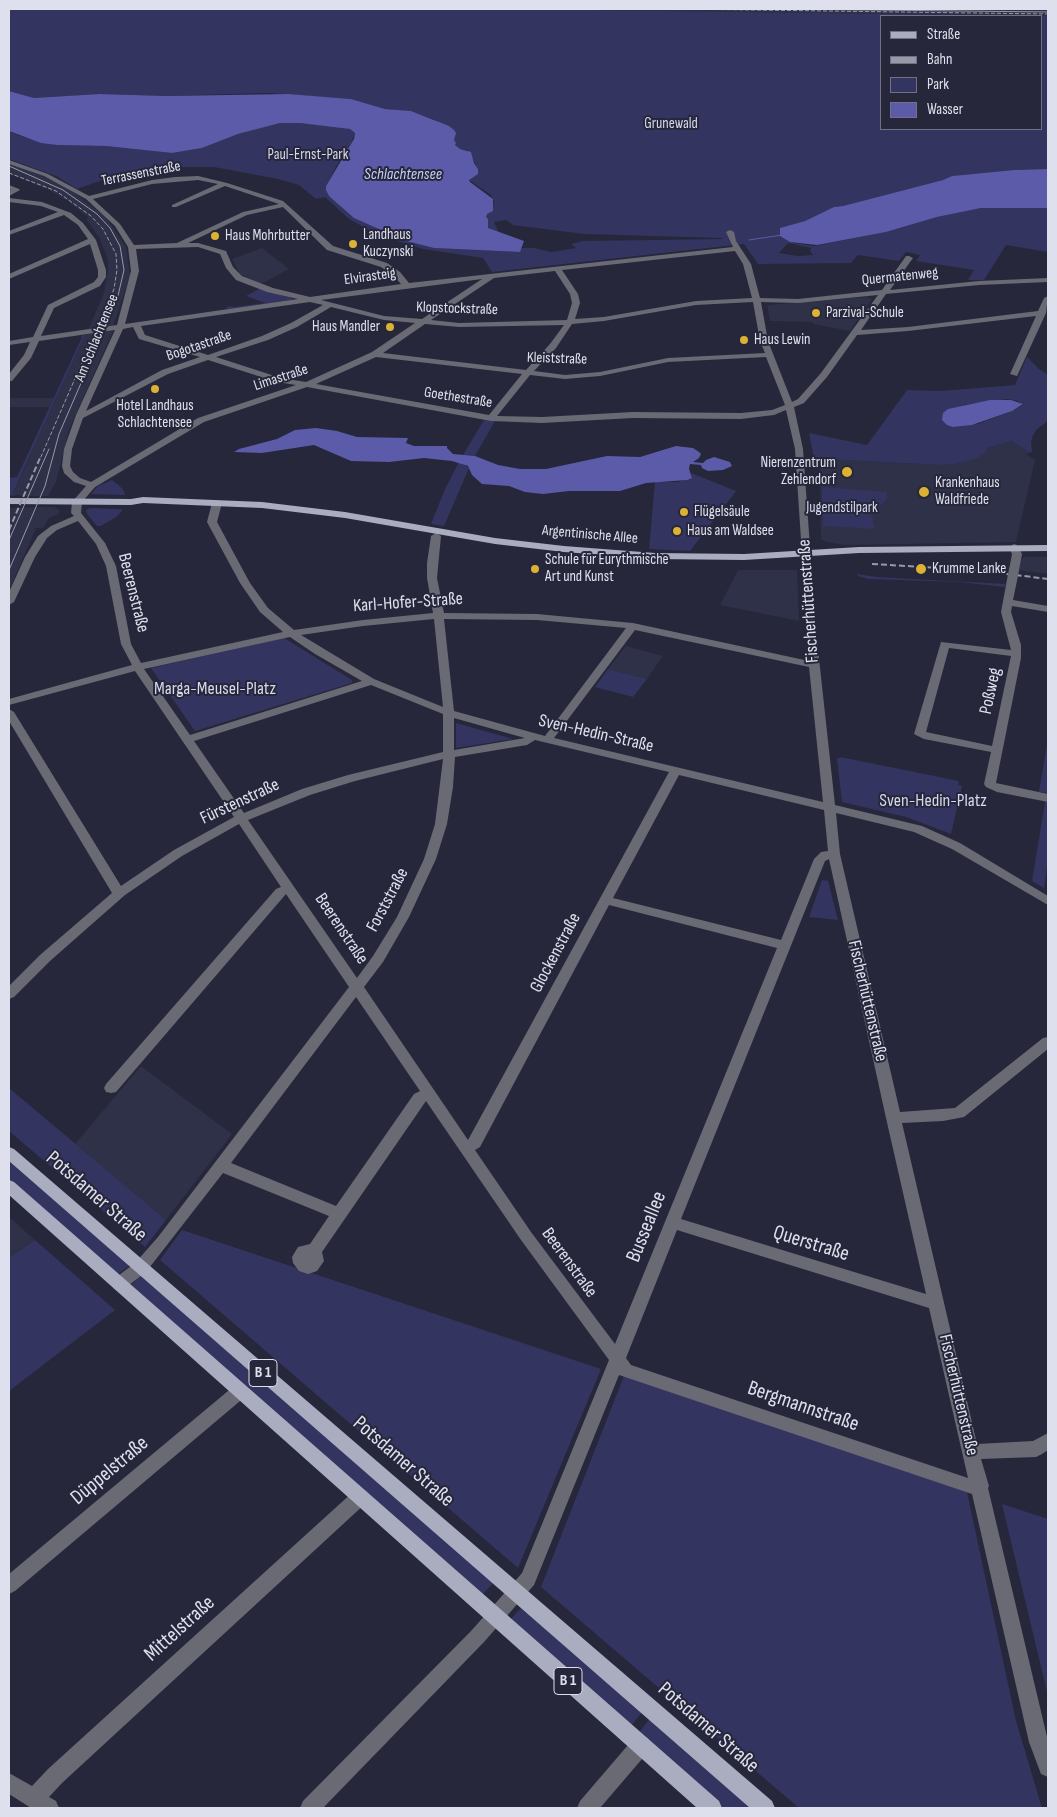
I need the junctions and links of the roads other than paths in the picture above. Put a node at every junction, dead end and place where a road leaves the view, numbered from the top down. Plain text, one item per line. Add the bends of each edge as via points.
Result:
1 (9, 162) edge
2 (225, 184) junction
3 (9, 187) edge
4 (9, 194) edge
5 (88, 198) junction
6 (9, 200) edge
7 (284, 205) junction
8 (174, 206) dead end
9 (65, 212) junction
10 (730, 232) dead end
11 (9, 233) edge
12 (92, 240) junction
13 (178, 244) junction
14 (132, 247) junction
15 (737, 249) junction
16 (909, 258) dead end
17 (556, 268) junction
18 (490, 275) junction
19 (9, 277) edge
20 (1048, 280) edge
21 (406, 286) junction
22 (883, 293) junction
23 (1048, 298) edge
24 (308, 300) junction
25 (755, 300) junction
26 (329, 305) junction
27 (1042, 313) junction
28 (570, 322) junction
29 (423, 323) junction
30 (136, 325) junction
31 (120, 327) junction
32 (854, 333) junction
33 (36, 340) junction
34 (9, 343) edge
35 (375, 354) junction
36 (768, 355) junction
37 (205, 357) junction
38 (527, 373) junction
39 (1014, 374) dead end
40 (9, 379) edge
41 (308, 385) junction
42 (790, 407) junction
43 (80, 415) junction
44 (491, 418) junction
45 (92, 485) junction
46 (10, 501) edge
47 (77, 502) junction
48 (216, 505) junction
49 (78, 518) junction
50 (436, 536) junction
51 (1048, 548) edge
52 (1015, 551) junction
53 (806, 553) junction
54 (1048, 554) edge
55 (650, 558) junction
56 (9, 602) edge
57 (1008, 602) junction
58 (1048, 609) edge
59 (439, 616) junction
60 (633, 626) junction
61 (292, 633) junction
62 (1016, 654) junction
63 (814, 665) junction
64 (138, 667) junction
65 (370, 681) junction
66 (9, 702) edge
67 (9, 712) edge
68 (449, 713) junction
69 (532, 737) junction
70 (187, 739) junction
71 (546, 740) junction
72 (996, 750) junction
73 (450, 754) junction
74 (675, 771) junction
75 (1048, 798) edge
76 (829, 807) junction
77 (242, 817) junction
78 (834, 854) junction
79 (289, 888) junction
80 (122, 892) junction
81 (605, 900) junction
82 (1048, 901) edge
83 (786, 946) junction
84 (356, 986) junction
85 (9, 994) edge
86 (1048, 1042) edge
87 (111, 1088) dead end
88 (429, 1094) junction
89 (893, 1118) junction
90 (466, 1148) junction
91 (9, 1153) edge
92 (220, 1165) junction
93 (9, 1186) edge
94 (339, 1214) junction
95 (673, 1223) junction
96 (313, 1252) dead end
97 (141, 1267) junction
98 (120, 1284) junction
99 (937, 1304) junction
100 (618, 1359) junction
101 (240, 1390) junction
102 (1048, 1441) edge
103 (972, 1452) junction
104 (980, 1486) junction
105 (360, 1497) junction
106 (9, 1585) edge
107 (517, 1593) junction
108 (496, 1616) junction
109 (641, 1745) junction
110 (1048, 1767) edge
111 (9, 1784) edge
112 (41, 1804) edge
113 (310, 1808) edge
114 (587, 1808) edge
115 (712, 1808) edge
116 (765, 1808) edge

1 - 5 street, Am Schlachtensee via 46,175
2 - 5 street, Terrassenstraße via 198,178 175,179
2 - 7 street, Terrassenstraße
2 - 8 street
3 - 4 street via 17,190
5 - 14 street, Am Schlachtensee via 118,225
6 - 9 street via 42,204
7 - 13 street via 245,213
7 - 21 street, Terrassenstraße via 330,248 384,265
9 - 11 street
9 - 12 street via 81,224
10 - 15 street, Fischerhüttenstraße
12 - 19 street
12 - 33 street via 102,277 97,284 51,308
13 - 14 street
13 - 24 street, Klopstockstraße via 217,250 223,253 239,278
14 - 31 street, Am Schlachtensee via 134,278
15 - 17 street, Elvirasteig
15 - 25 street, Fischerhüttenstraße via 747,264
16 - 22 street
17 - 18 street, Elvirasteig
17 - 28 street via 574,294 576,303
18 - 21 street, Elvirasteig
18 - 29 street, Limastraße
20 - 22 street, Quermatenweg via 978,283
21 - 24 street, Elvirasteig
22 - 25 street, Quermatenweg via 798,301
22 - 32 street
23 - 27 street
24 - 26 street, Klopstockstraße
24 - 30 street, Elvirasteig
25 - 28 street, Klopstockstraße via 696,303
25 - 36 street, Fischerhüttenstraße
26 - 29 street, Klopstockstraße
26 - 37 street, Bogotastraße via 279,332
27 - 32 street
27 - 39 street
28 - 29 street, Klopstockstraße via 497,325
28 - 38 street
29 - 35 street, Limastraße
30 - 31 street, Elvirasteig
30 - 37 street, Goethestraße via 142,337
31 - 33 street, Elvirasteig
31 - 43 street, Am Schlachtensee
32 - 42 street via 808,394
33 - 34 street, Elvirasteig
33 - 40 street via 28,356
35 - 38 street, Kleiststraße
35 - 41 street, Limastraße
36 - 38 street, Kleiststraße via 668,360 576,376
36 - 42 street, Fischerhüttenstraße
37 - 41 street, Goethestraße via 280,380
37 - 43 street, Bogotastraße via 165,372
38 - 44 street
41 - 44 street, Goethestraße
41 - 45 street, Limastraße via 209,416
42 - 44 street, Goethestraße via 725,417
42 - 53 street, Fischerhüttenstraße via 801,462
43 - 45 street, Am Schlachtensee via 66,466 71,476
45 - 47 street, Limastraße
46 - 47 main road, Argentinische Allee
47 - 48 main road, Argentinische Allee
47 - 49 street
48 - 50 main road, Argentinische Allee via 307,515
48 - 55 main road, Argentinische Allee via 312,511 515,543
48 - 61 street, Sven-Hedin-Straße via 212,522 245,583 264,610
49 - 56 street via 54,528 40,540
49 - 64 street, Beerenstraße via 100,543 111,566 122,631
50 - 55 main road, Argentinische Allee via 562,554
50 - 59 street, Forststraße via 432,578
51 - 52 main road, Argentinische Allee
52 - 53 main road, Argentinische Allee
52 - 54 main road, Argentinische Allee
52 - 57 street, Poßweg, bridge
53 - 55 main road, Argentinische Allee
53 - 63 street, Fischerhüttenstraße
57 - 58 street
57 - 62 street, Poßweg via 1007,621
59 - 60 street, Karl-Hofer-Straße via 537,617
59 - 61 street, Karl-Hofer-Straße
59 - 68 street, Forststraße
60 - 63 street, Karl-Hofer-Straße
60 - 71 street
61 - 64 street, Karl-Hofer-Straße
61 - 65 street, Sven-Hedin-Straße
62 - 72 street, Poßweg
62 - 72 street via 949,643 944,645 920,732 924,736
63 - 76 street, Fischerhüttenstraße
64 - 66 street, Karl-Hofer-Straße
64 - 70 street, Beerenstraße
65 - 68 street, Sven-Hedin-Straße
65 - 70 street
67 - 80 street via 117,890
68 - 69 street, Sven-Hedin-Straße
68 - 73 street, Forststraße
69 - 71 street, Sven-Hedin-Straße
69 - 73 street, Fürstenstraße via 527,742
70 - 77 street, Beerenstraße
71 - 74 street, Sven-Hedin-Straße
72 - 75 street, Poßweg via 991,786
73 - 77 street, Fürstenstraße via 352,778
73 - 84 street, Forststraße via 441,824 430,859 395,934
74 - 76 street, Sven-Hedin-Straße
74 - 81 street, Glockenstraße
76 - 78 street, Fischerhüttenstraße
76 - 82 street, Sven-Hedin-Straße via 939,837
77 - 79 street, Beerenstraße
77 - 80 street, Fürstenstraße via 178,852
78 - 83 street, Busseallee via 820,859
78 - 89 street, Fischerhüttenstraße
79 - 84 street, Beerenstraße
79 - 87 street via 280,892
80 - 85 street, Fürstenstraße via 45,958
81 - 83 street
81 - 90 street, Glockenstraße via 475,1144
83 - 95 street, Busseallee
84 - 88 street, Beerenstraße
84 - 92 street, Forststraße
86 - 89 street via 959,1113
88 - 90 street, Beerenstraße
88 - 94 street via 419,1098
89 - 99 street, Fischerhüttenstraße
90 - 100 street, Beerenstraße via 555,1278
91 - 97 main road, Potsdamer Straße / B 1
92 - 94 street
92 - 97 street, Forststraße
93 - 98 main road, B 1
94 - 96 street
95 - 99 street, Querstraße
95 - 100 street, Busseallee
97 - 98 street, Forststraße
97 - 107 main road, Potsdamer Straße / B 1
98 - 101 main road, B 1
99 - 103 street, Fischerhüttenstraße
100 - 104 street, Bergmannstraße via 624,1370 968,1486
100 - 107 street, Busseallee via 528,1579
101 - 105 main road, B 1
101 - 106 street, Düppelstraße
102 - 103 street via 1036,1449
103 - 104 street, Fischerhüttenstraße
104 - 110 street, Fischerhüttenstraße
105 - 108 main road, B 1
105 - 112 street, Mittelstraße via 55,1776
107 - 108 street, Busseallee
107 - 116 main road, Potsdamer Straße / B 1
108 - 109 main road, B 1
108 - 113 street, Busseallee
109 - 114 street
109 - 115 main road, B 1
111 - 112 street

